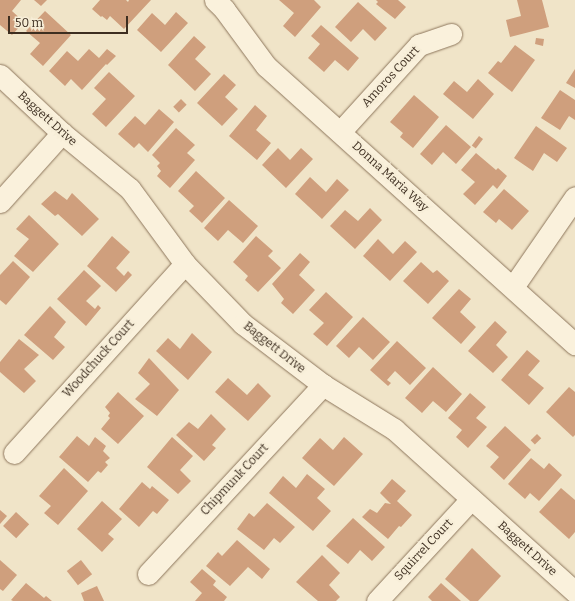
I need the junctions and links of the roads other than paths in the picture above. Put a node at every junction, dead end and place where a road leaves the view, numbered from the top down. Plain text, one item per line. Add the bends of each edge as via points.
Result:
1 (215, 0) edge
2 (451, 34) dead end
3 (0, 75) edge
4 (340, 132) junction
5 (62, 133) junction
6 (575, 197) edge
7 (0, 202) edge
8 (185, 264) junction
9 (513, 287) junction
10 (575, 344) edge
11 (323, 385) junction
12 (14, 453) dead end
13 (471, 499) junction
14 (148, 574) dead end
15 (575, 592) edge
16 (377, 601) edge

1 - 4 street, Donna Maria Way via 266,66
2 - 4 street, Amoros Court via 419,45
3 - 5 street, Baggett Drive
4 - 9 street, Donna Maria Way
5 - 7 street
5 - 8 street, Baggett Drive via 130,189
6 - 9 street
8 - 11 street, Baggett Drive via 242,324
8 - 12 street, Woodchuck Court
9 - 10 street, Donna Maria Way
11 - 13 street, Baggett Drive via 394,429
11 - 14 street, Chipmunk Court
13 - 15 street, Baggett Drive
13 - 16 street, Squirrel Court

